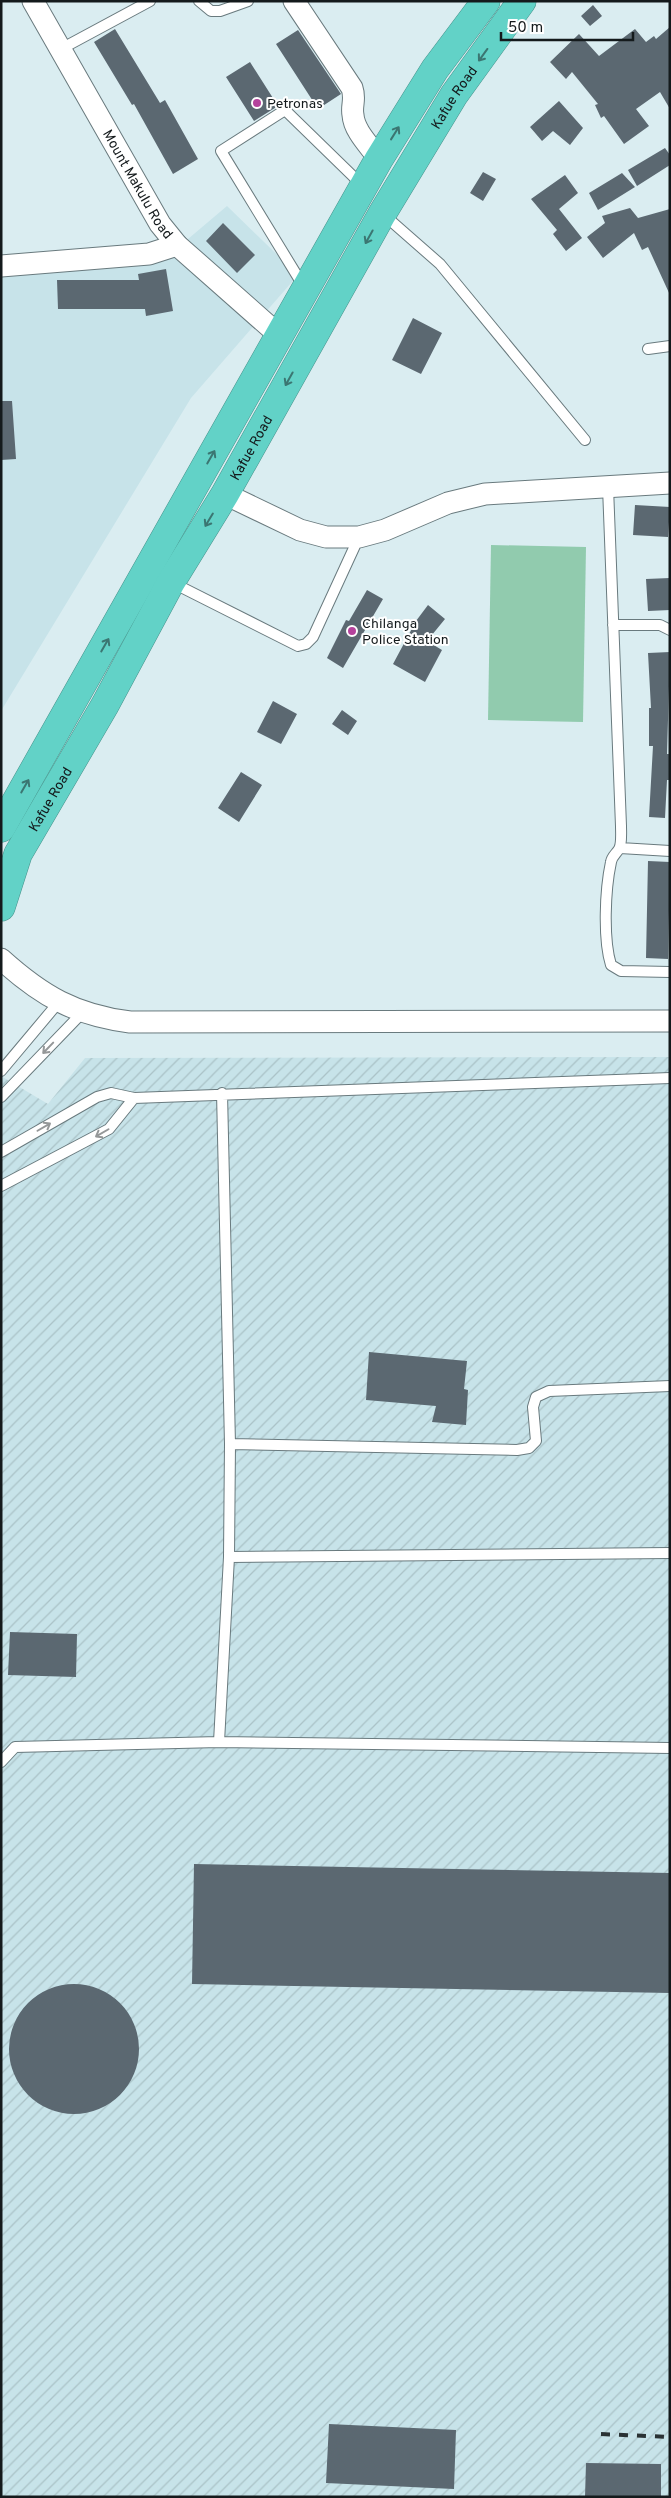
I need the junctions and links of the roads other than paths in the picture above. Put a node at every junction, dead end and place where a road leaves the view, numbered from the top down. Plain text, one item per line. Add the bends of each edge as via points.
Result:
1 (34, 1) edge
2 (150, 1) edge
3 (199, 1) edge
4 (248, 1) edge
5 (294, 1) edge
6 (486, 1) edge
7 (522, 1) edge
8 (60, 50) junction
9 (379, 159) junction
10 (363, 187) junction
11 (382, 214) junction
12 (177, 245) junction
13 (1, 266) edge
14 (306, 290) junction
15 (280, 336) junction
16 (670, 346) edge
17 (648, 349) dead end
18 (585, 440) dead end
19 (670, 483) edge
20 (608, 487) junction
21 (225, 494) junction
22 (359, 537) junction
23 (171, 582) junction
24 (614, 625) junction
25 (670, 630) edge
26 (1, 828) edge
27 (620, 848) junction
28 (670, 851) edge
29 (1, 907) edge
30 (1, 959) edge
31 (670, 972) edge
32 (58, 1003) junction
33 (82, 1013) junction
34 (670, 1021) edge
35 (1, 1071) edge
36 (670, 1078) edge
37 (222, 1093) junction
38 (1, 1097) edge
39 (134, 1098) junction
40 (1, 1152) edge
41 (1, 1186) edge
42 (670, 1386) edge
43 (230, 1444) junction
44 (670, 1553) edge
45 (229, 1557) junction
46 (219, 1742) junction
47 (670, 1748) edge
48 (1, 1762) edge

1 - 8 street, Mount Makulu Road
2 - 8 lane
3 - 4 lane via 211,12
5 - 9 street via 352,88 355,98 352,114 356,127
9 -> 6 highway, Kafue Road via 435,69
7 -> 11 highway, Kafue Road via 454,95
8 - 12 street, Mount Makulu Road via 160,224
9 - 10 highway, Kafue Road
10 - 14 highway, Kafue Road
10 - 14 lane via 285,110 221,151
11 - 18 lane via 440,264
11 -> 21 highway, Kafue Road
12 - 13 street via 149,254
12 - 15 street, Mount Makulu Road
14 - 15 highway, Kafue Road
26 -> 15 highway, Kafue Road
16 - 17 lane
19 - 20 street
20 - 22 street via 485,494 448,503 385,530
20 - 24 lane
21 - 22 street via 300,530 326,537
21 -> 23 highway, Kafue Road
22 - 23 lane via 313,637 298,646
23 - 29 highway, Kafue Road via 105,705 18,854
24 - 25 lane via 660,625
24 - 27 lane
27 - 28 lane
27 - 31 lane via 612,856 610,864 606,911 611,965 621,971
30 - 32 street
32 - 33 street
32 - 35 lane
33 - 34 street via 130,1022
33 -> 38 lane
36 - 37 lane
37 - 39 lane
37 - 43 lane
40 -> 39 lane via 98,1096 111,1093
39 -> 41 lane via 109,1129
42 - 43 lane via 549,1391 536,1397 533,1407 536,1441 529,1448 517,1450
43 - 45 lane
44 - 45 lane
45 - 46 lane
46 - 47 lane
46 - 48 lane via 14,1747

